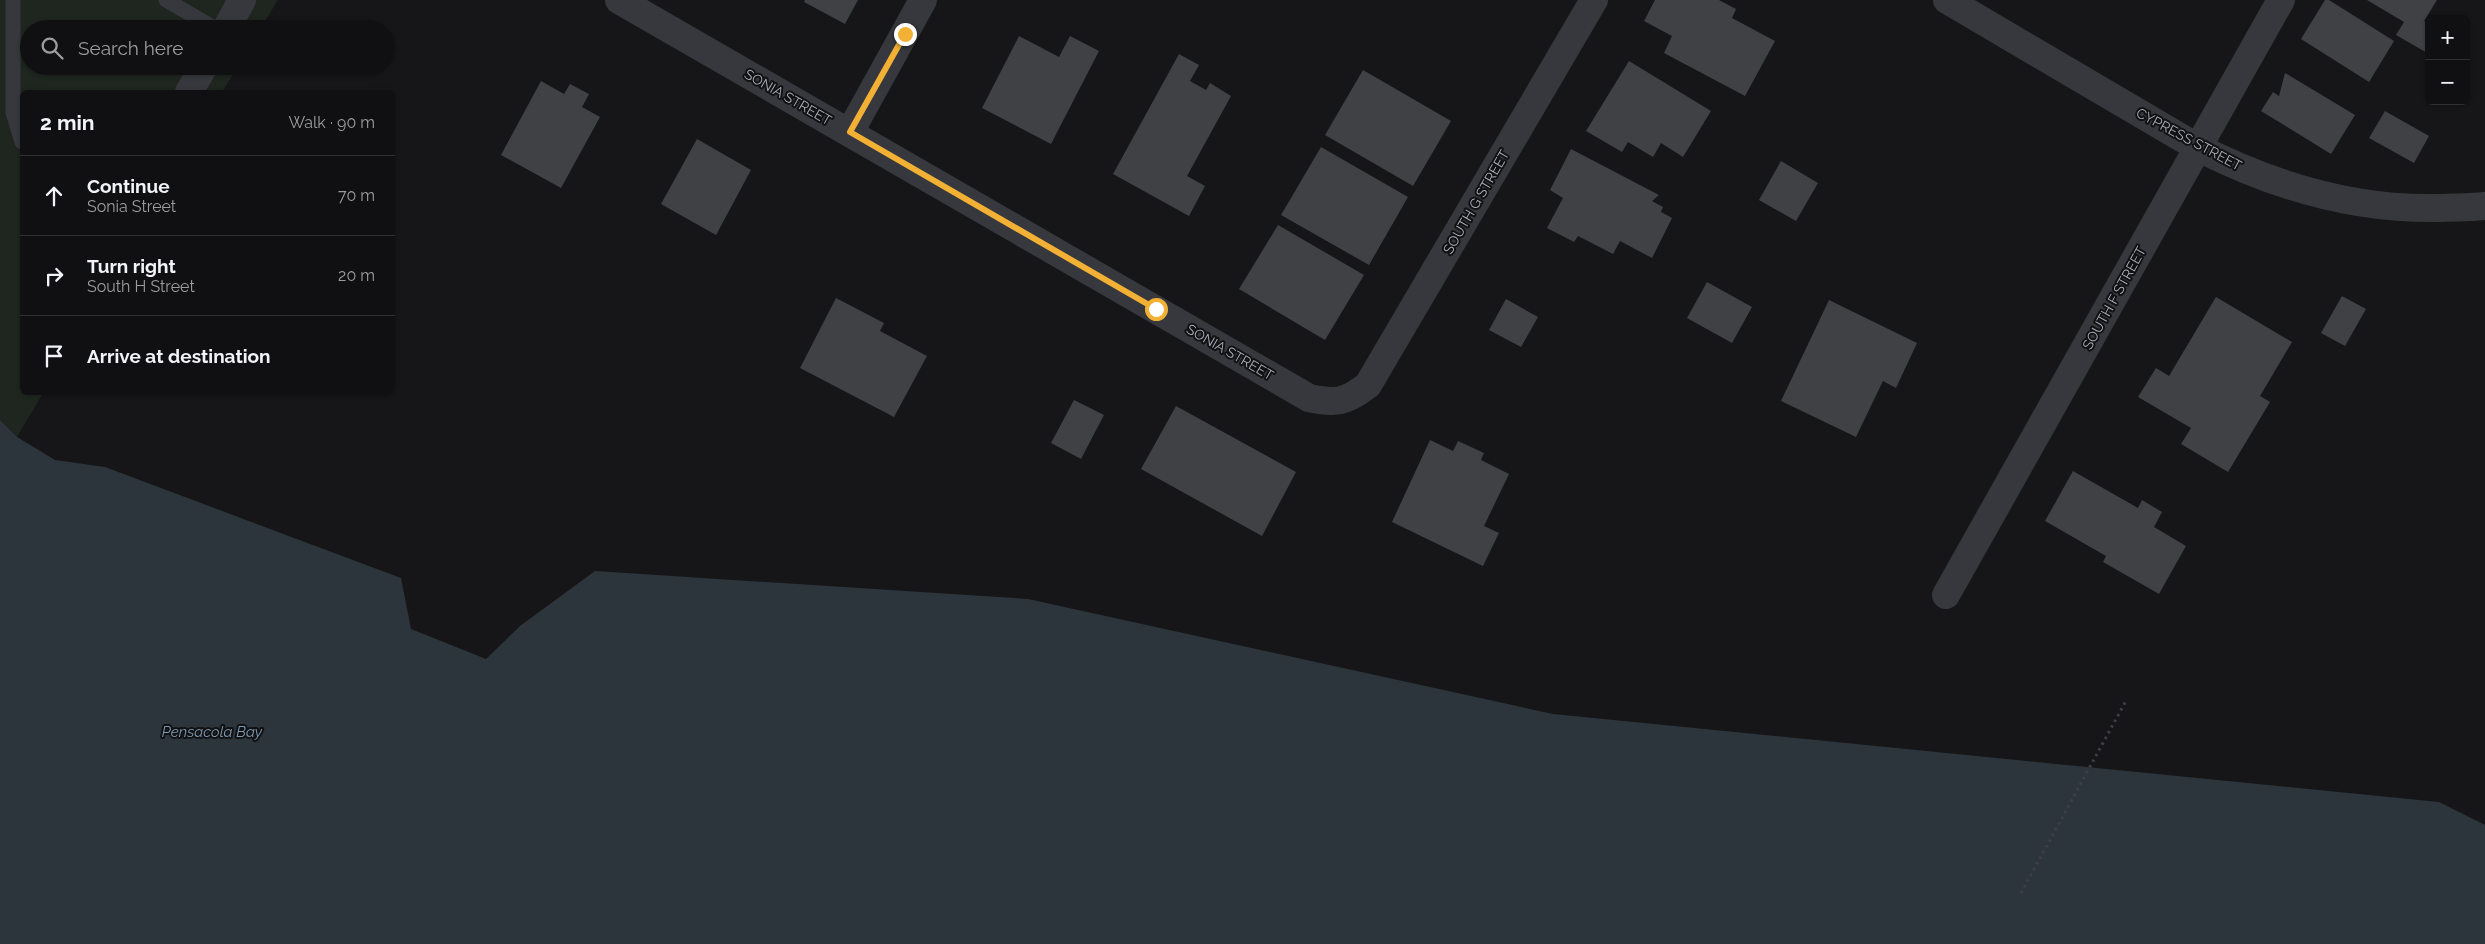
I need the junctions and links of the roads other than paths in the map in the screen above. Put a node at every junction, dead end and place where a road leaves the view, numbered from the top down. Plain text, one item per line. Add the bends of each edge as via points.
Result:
1 (13, 0) edge
2 (166, 0) edge
3 (242, 0) edge
4 (619, 0) edge
5 (924, 0) edge
6 (1594, 0) edge
7 (1947, 0) edge
8 (2281, 0) edge
9 (200, 20) edge
10 (231, 20) edge
11 (199, 75) edge
12 (190, 90) edge
13 (850, 132) junction
14 (20, 135) edge
15 (2197, 147) junction
16 (2485, 206) edge
17 (1351, 398) joint
18 (1946, 595) dead end

1 - 14 lane via 13,112
2 - 9 lane
3 - 10 street
4 - 13 street, SONIA STREET
5 - 13 street
6 - 17 street, SOUTH G STREET via 1368,386
7 - 15 street, CYPRESS STREET
8 - 15 street, SOUTH F STREET
11 - 12 street
13 - 17 street, SONIA STREET via 1309,398 1330,402
15 - 16 street, CYPRESS STREET via 2283,185 2341,200 2410,208
15 - 18 street, SOUTH F STREET

